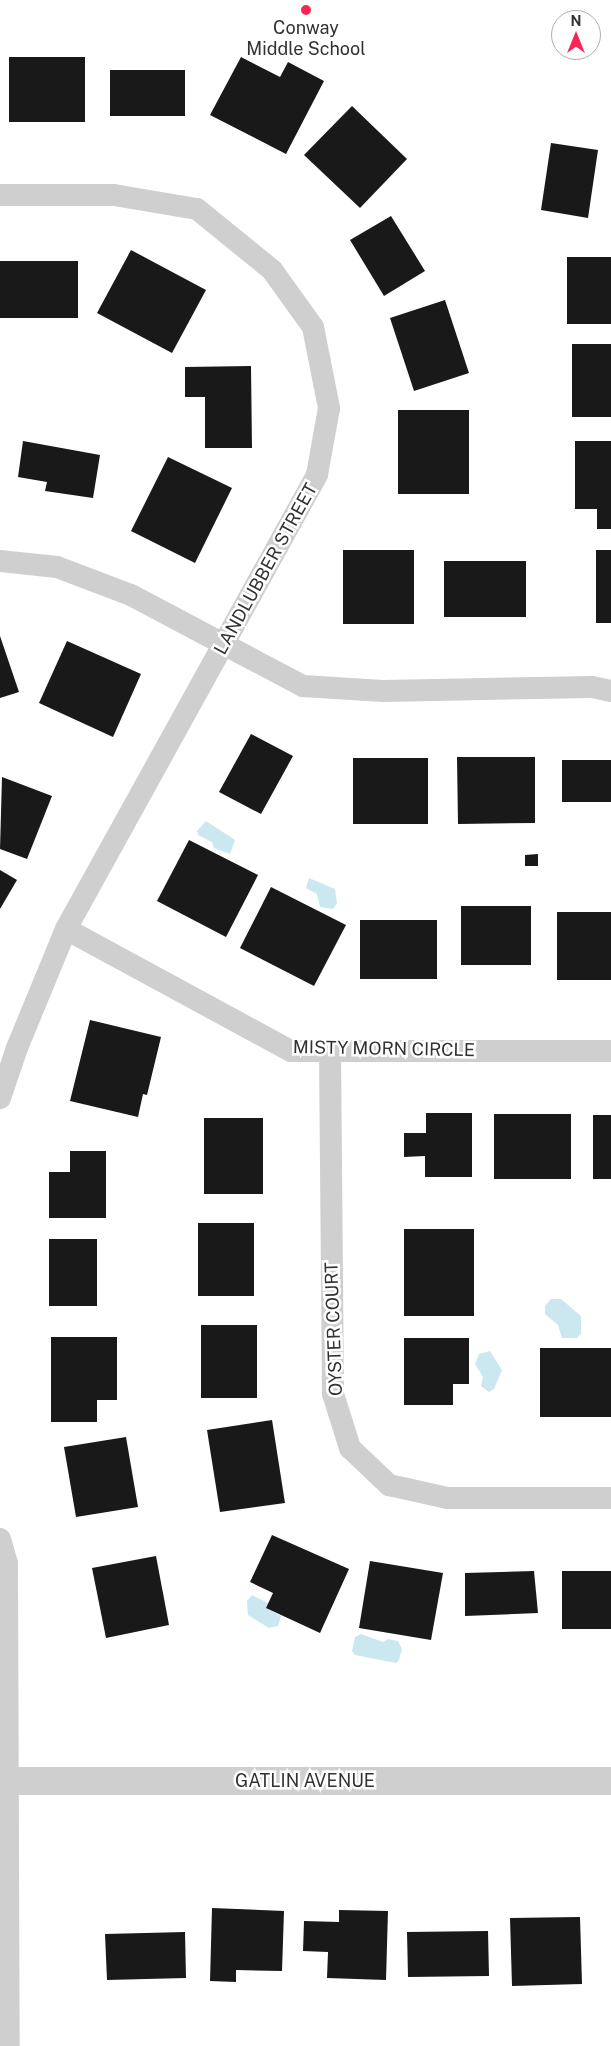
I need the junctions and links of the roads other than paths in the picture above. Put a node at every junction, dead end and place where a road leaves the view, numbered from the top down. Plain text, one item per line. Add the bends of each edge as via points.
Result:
1 (0, 195) edge
2 (0, 561) edge
3 (224, 647) junction
4 (611, 691) edge
5 (66, 929) junction
6 (330, 1050) junction
7 (611, 1051) edge
8 (0, 1098) edge
9 (611, 1498) edge
10 (0, 1539) edge
11 (5, 1781) edge
12 (611, 1781) edge
13 (9, 2046) edge

1 - 3 street, LANDLUBBER STREET via 114,195 197,209 272,270 313,327 329,408 318,476
2 - 3 street via 57,567 131,595
3 - 4 street via 303,686 383,691 592,686
3 - 5 street, LANDLUBBER STREET
5 - 6 street, MISTY MORN CIRCLE via 291,1051
5 - 8 street, LANDLUBBER STREET
6 - 7 street, MISTY MORN CIRCLE
6 - 9 street, OYSTER COURT via 333,1394 350,1448 389,1485 448,1498
10 - 11 street via 7,1563
11 - 12 street, GATLIN AVENUE
11 - 13 street

